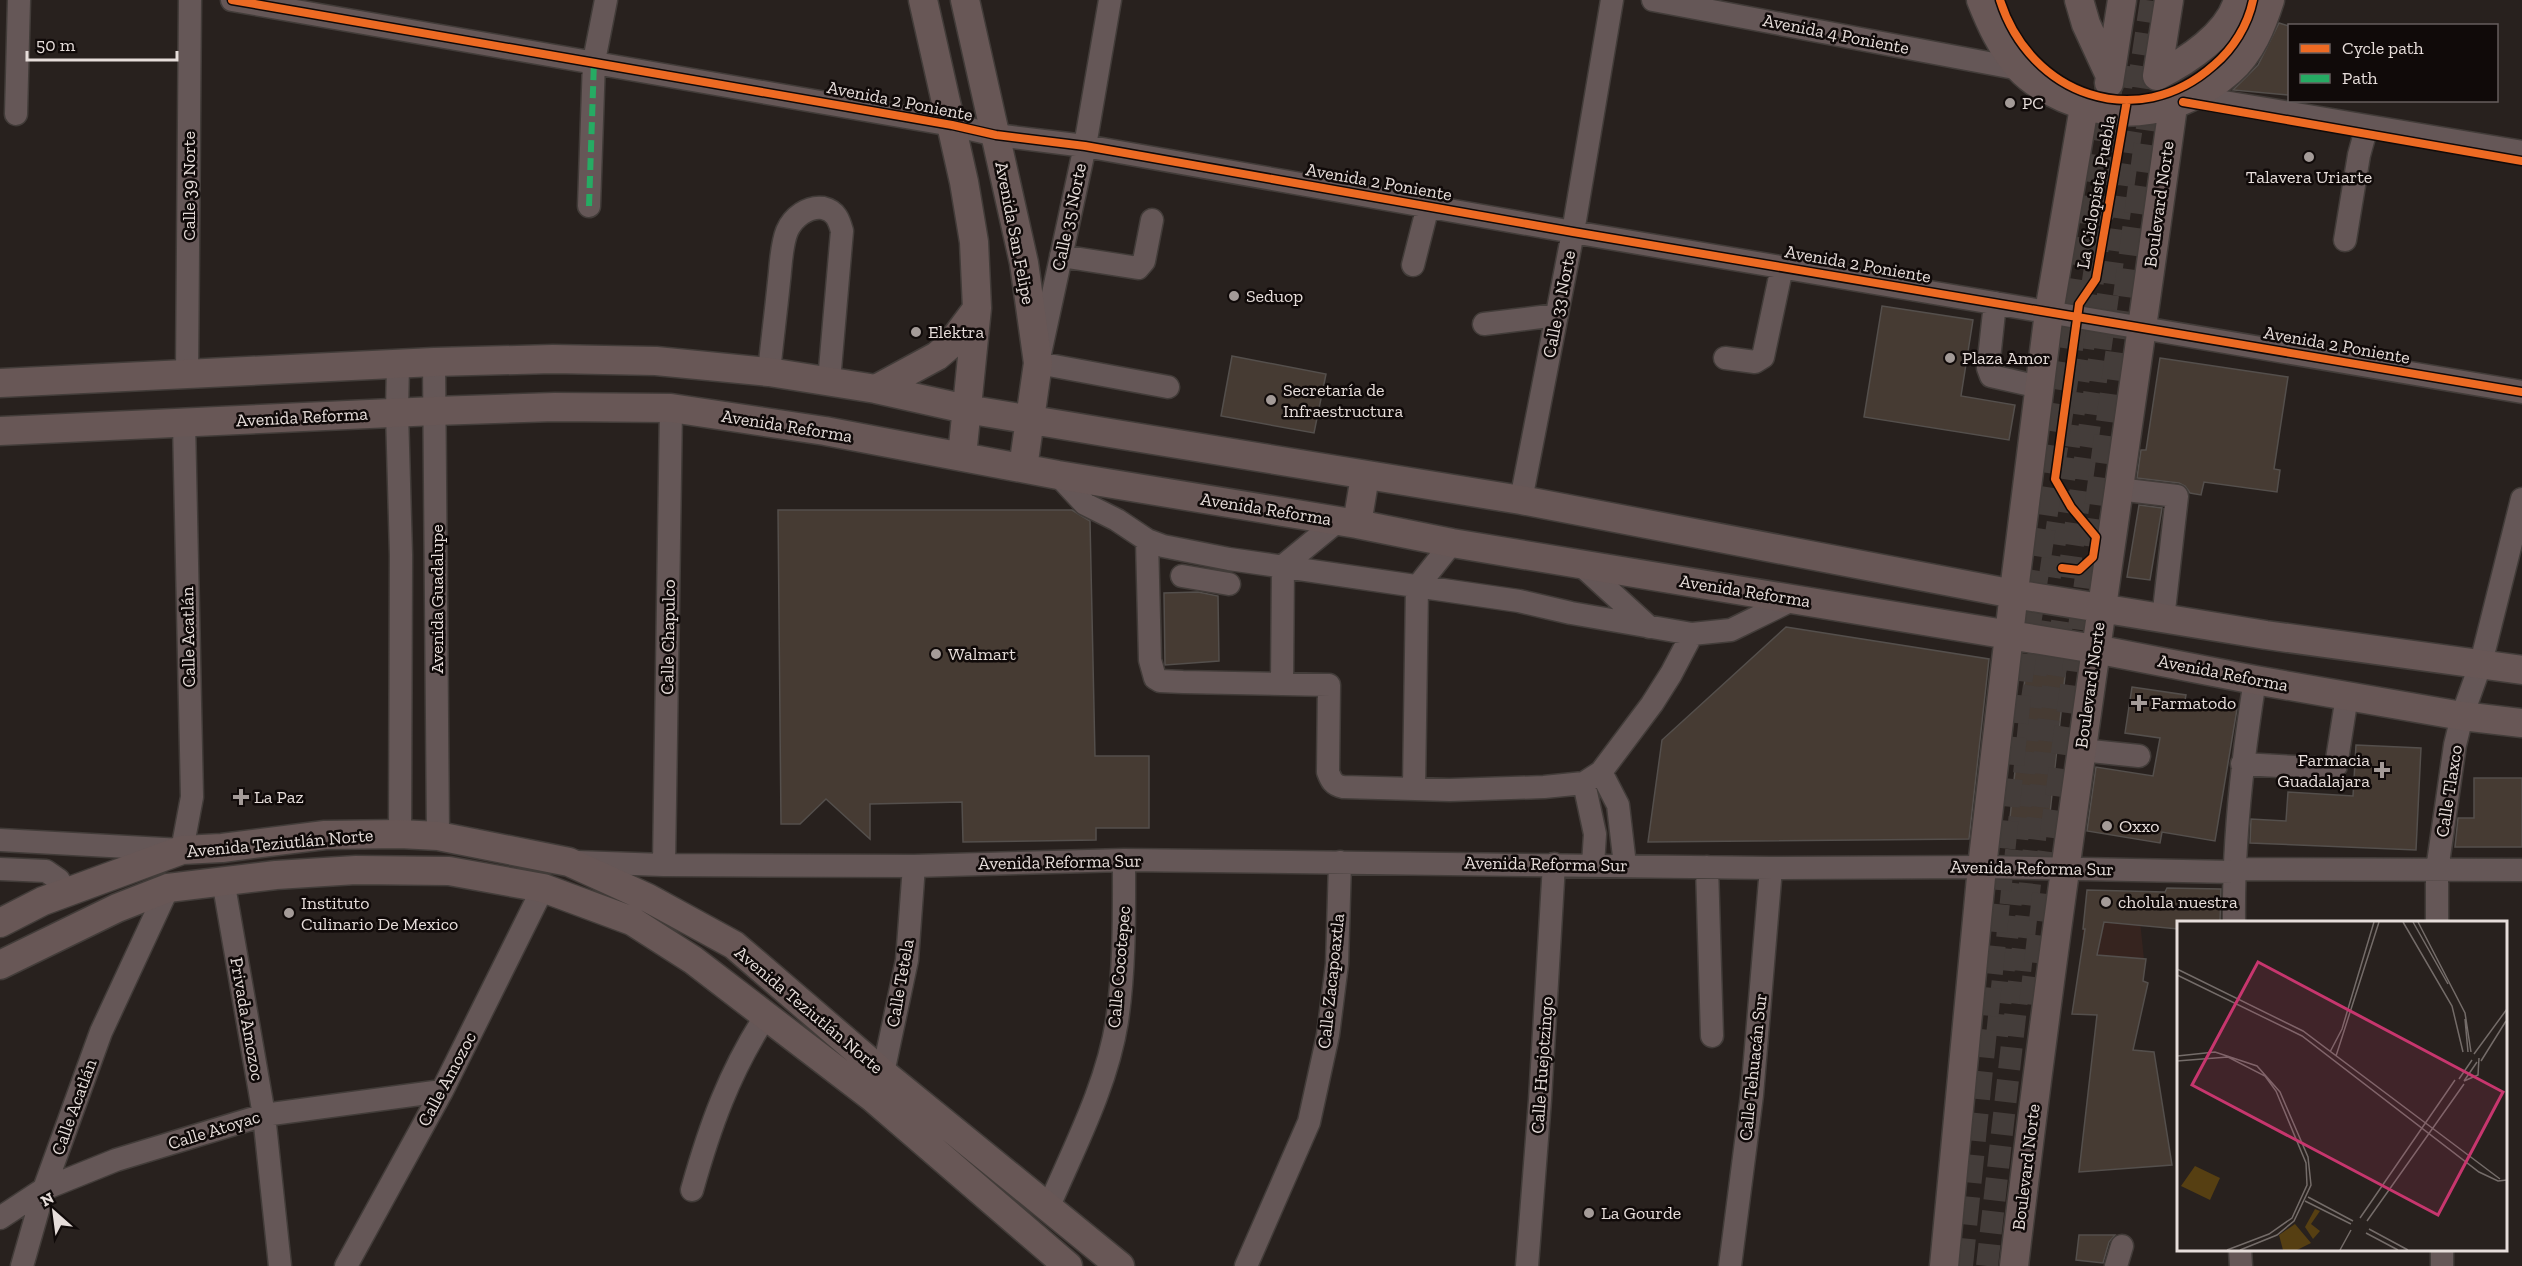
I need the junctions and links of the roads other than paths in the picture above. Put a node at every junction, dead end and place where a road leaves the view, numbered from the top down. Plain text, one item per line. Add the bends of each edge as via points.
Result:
1 (19, 0) edge
2 (190, 0) edge
3 (232, 0) edge
4 (606, 0) edge
5 (923, 0) edge
6 (965, 0) edge
7 (1110, 0) edge
8 (1612, 0) edge
9 (1653, 0) edge
10 (1981, 0) edge
11 (2079, 0) edge
12 (2122, 0) edge
13 (2169, 0) edge
14 (2238, 0) edge
15 (2270, 0) edge
16 (594, 61) junction
17 (2020, 69) junction
18 (2183, 101) junction
19 (2084, 107) junction
20 (15, 114) dead end
21 (952, 125) junction
22 (2367, 126) junction
23 (996, 135) junction
24 (1085, 146) junction
25 (2522, 152) edge
26 (589, 206) dead end
27 (1428, 206) junction
28 (1152, 220) dead end
29 (1573, 232) junction
30 (2345, 240) dead end
31 (1060, 256) junction
32 (1413, 265) dead end
33 (1782, 267) junction
34 (1995, 303) junction
35 (977, 308) junction
36 (2049, 312) junction
37 (1557, 315) junction
38 (1484, 324) dead end
39 (2143, 328) junction
40 (1725, 358) dead end
41 (434, 362) junction
42 (1038, 363) junction
43 (398, 364) junction
44 (769, 372) junction
45 (187, 373) junction
46 (829, 381) junction
47 (0, 382) edge
48 (1168, 387) dead end
49 (2040, 387) junction
50 (876, 389) junction
51 (2522, 392) edge
52 (671, 408) junction
53 (966, 408) junction
54 (435, 411) junction
55 (397, 412) junction
56 (1030, 419) junction
57 (184, 422) junction
58 (0, 431) edge
59 (962, 456) junction
60 (1023, 468) junction
61 (1058, 475) junction
62 (1365, 476) junction
63 (2118, 489) junction
64 (2522, 500) edge
65 (1521, 501) junction
66 (1348, 522) junction
67 (1147, 540) junction
68 (1452, 543) junction
69 (1580, 564) junction
70 (1283, 566) junction
71 (1182, 576) dead end
72 (1230, 584) dead end
73 (1417, 587) junction
74 (2014, 594) junction
75 (1794, 599) junction
76 (2101, 608) junction
77 (2163, 619) junction
78 (1649, 627) junction
79 (1692, 634) junction
80 (2009, 636) junction
81 (2095, 650) junction
82 (2481, 663) junction
83 (2522, 670) edge
84 (2255, 680) junction
85 (1282, 684) junction
86 (2347, 696) junction
87 (2463, 716) junction
88 (2522, 723) edge
89 (2081, 750) junction
90 (2139, 756) dead end
91 (2242, 764) junction
92 (1592, 777) junction
93 (1414, 788) junction
94 (400, 834) junction
95 (438, 836) junction
96 (0, 840) edge
97 (182, 850) junction
98 (1124, 860) junction
99 (569, 862) junction
100 (1340, 862) junction
101 (1554, 864) junction
102 (1593, 865) junction
103 (1625, 865) junction
104 (664, 866) junction
105 (914, 866) junction
106 (1707, 867) junction
107 (1982, 867) junction
108 (1772, 868) junction
109 (2065, 868) junction
110 (0, 869) edge
111 (2437, 870) junction
112 (2522, 870) edge
113 (2233, 872) junction
114 (223, 880) junction
115 (168, 888) junction
116 (543, 888) junction
117 (64, 894) junction
118 (2234, 921) edge
119 (2437, 921) edge
120 (0, 922) edge
121 (0, 965) edge
122 (765, 1017) junction
123 (1712, 1036) dead end
124 (878, 1085) junction
125 (442, 1091) junction
126 (264, 1114) junction
127 (44, 1189) junction
128 (692, 1190) dead end
129 (1049, 1206) junction
130 (0, 1218) edge
131 (2240, 1251) edge
132 (22, 1266) edge
133 (280, 1266) edge
134 (346, 1266) edge
135 (1068, 1266) edge
136 (1120, 1266) edge
137 (1246, 1266) edge
138 (1527, 1266) edge
139 (1730, 1266) edge
140 (1944, 1266) edge
141 (2014, 1266) edge
142 (2241, 1266) edge

1 - 20 street
2 - 45 street, Calle 39 Norte
3 - 16 street, Avenida 2 Poniente
4 - 16 street
5 - 21 main road
6 - 23 main road, Avenida San Felipe
7 - 24 street, Calle 35 Norte
8 - 29 street, Calle 33 Norte
9 - 17 street, Avenida 4 Poniente
10 - 17 main road via 1996,37
11 - 12 main road via 2110,80
13 - 14 main road via 2157,76 2186,61 2214,38
15 - 18 main road via 2259,33 2232,70
16 - 21 street, Avenida 2 Poniente
16 - 26 street
17 - 19 main road via 2049,92
18 - 19 main road via 2143,112
18 - 22 street
18 - 39 main road, Boulevard Norte
19 - 36 main road
21 - 23 street, Avenida 2 Poniente
21 - 35 main road via 974,242
22 - 25 street
22 - 30 street
23 - 24 street, Avenida 2 Poniente
23 - 42 main road, Avenida San Felipe via 1024,262
24 - 27 street, Avenida 2 Poniente
24 - 31 street, Calle 35 Norte
27 - 29 street, Avenida 2 Poniente
27 - 32 street
28 - 31 street via 1144,261 1138,268
29 - 33 street, Avenida 2 Poniente
29 - 37 street, Calle 33 Norte
31 - 42 street, Calle 35 Norte
33 - 34 street, Avenida 2 Poniente
33 - 40 street via 1763,357 1755,362
34 - 36 street, Avenida 2 Poniente
34 - 49 street via 1988,368 1991,376
35 - 50 main road via 937,356
35 - 53 main road
36 - 39 street, Avenida 2 Poniente
36 - 49 main road
37 - 38 street
37 - 65 street, Calle 33 Norte
39 - 51 street, Avenida 2 Poniente
39 - 63 main road, Boulevard Norte
41 - 43 main road
41 - 44 main road via 656,361
41 - 54 street, Avenida Guadalupe
42 - 48 street
42 - 56 main road, Avenida San Felipe
43 - 45 main road
43 - 55 street, Avenida Guadalupe
44 - 46 main road
44 - 46 street via 788,230 806,210 820,208 831,210 842,231
45 - 47 main road
46 - 50 main road
49 - 74 main road
50 - 53 main road
52 - 54 main road, Avenida Reforma
52 - 59 main road, Avenida Reforma
52 - 104 street, Calle Chapulco
53 - 56 main road
53 - 59 main road
54 - 55 main road, Avenida Reforma
54 - 95 street, Avenida Guadalupe
55 - 57 main road, Avenida Reforma
55 - 94 street, Avenida Guadalupe
56 - 60 main road, Avenida San Felipe
56 - 62 main road
57 - 58 main road, Avenida Reforma
57 - 97 street, Calle Acatlán via 192,797
59 - 60 main road, Avenida Reforma
60 - 61 main road, Avenida Reforma
61 - 66 main road, Avenida Reforma
61 - 67 street via 1085,504
62 - 65 main road
62 - 66 main road
63 - 76 main road, Boulevard Norte
63 - 77 street via 2177,496
64 - 82 street, Calle Tlaxco
65 - 74 main road
66 - 68 main road, Avenida Reforma
66 - 70 street
67 - 70 street via 1182,550
67 - 85 street via 1150,660 1155,678
68 - 69 main road, Avenida Reforma
68 - 73 street
69 - 75 main road, Avenida Reforma
69 - 78 street
70 - 73 street
70 - 85 street
71 - 72 street
73 - 78 street via 1519,601
73 - 93 street
74 - 76 main road
74 - 80 main road
75 - 79 street via 1731,630
75 - 80 main road, Avenida Reforma
76 - 77 main road
76 - 81 main road, Boulevard Norte
77 - 82 main road
78 - 79 street
79 - 92 street via 1652,704
80 - 81 main road, Avenida Reforma
80 - 107 main road
81 - 84 main road, Avenida Reforma
81 - 89 main road, Boulevard Norte
82 - 83 main road
82 - 87 street, Calle Tlaxco
84 - 86 main road, Avenida Reforma
84 - 91 street
85 - 93 street via 1329,685 1328,772 1336,785
86 - 87 main road, Avenida Reforma
86 - 91 street via 2333,769
87 - 88 main road, Avenida Reforma
87 - 111 street, Calle Tlaxco via 2455,745
89 - 90 street
89 - 109 main road, Boulevard Norte
91 - 113 street
92 - 93 street via 1545,787
92 - 102 street
92 - 103 street via 1618,805
94 - 95 main road, Avenida Teziutlán Norte
94 - 97 main road, Avenida Teziutlán Norte via 325,835
95 - 99 main road, Avenida Teziutlán Norte
96 - 97 street
97 - 117 main road, Avenida Teziutlán Norte
98 - 100 street, Avenida Reforma Sur
98 - 105 street, Avenida Reforma Sur
98 - 129 street, Calle Cocotepec via 1124,942 1117,1023 1098,1094
99 - 104 street, Avenida Reforma Sur
99 - 124 main road, Avenida Teziutlán Norte via 648,898 734,945
100 - 101 street, Avenida Reforma Sur
100 - 137 street, Calle Zacapoaxtla via 1337,964 1328,1035 1309,1122
101 - 102 street, Avenida Reforma Sur
101 - 138 street, Calle Huejotzingo
102 - 103 street, Avenida Reforma Sur
103 - 106 street, Avenida Reforma Sur
104 - 105 street, Avenida Reforma Sur
105 - 124 street, Calle Tetela via 907,960
106 - 108 street, Avenida Reforma Sur
106 - 123 street
107 - 108 street, Avenida Reforma Sur
107 - 109 street, Avenida Reforma Sur
107 - 140 main road
108 - 139 street, Calle Tehuacán Sur via 1752,1095
109 - 113 street, Avenida Reforma Sur
109 - 141 main road, Boulevard Norte
110 - 117 street via 46,871 59,880
111 - 112 street, Avenida Reforma Sur
111 - 113 street, Avenida Reforma Sur
111 - 119 street, Calle Tlaxco
113 - 118 street
114 - 115 main road, Avenida Teziutlán Norte
114 - 116 main road, Avenida Teziutlán Norte via 357,870 449,871
114 - 126 street, Privada Amozoc
115 - 121 main road, Avenida Teziutlán Norte via 117,908
115 - 127 street, Calle Acatlán via 101,1032
116 - 122 main road, Avenida Teziutlán Norte via 632,921 693,960
116 - 125 street, Calle Amozoc
117 - 120 main road, Avenida Teziutlán Norte
122 - 124 main road, Avenida Teziutlán Norte
122 - 128 street via 721,1097
124 - 129 main road, Avenida Teziutlán Norte
124 - 135 main road, Avenida Teziutlán Norte
125 - 126 street, Calle Atoyac
125 - 134 street, Calle Amozoc
126 - 127 street, Calle Atoyac via 116,1160
126 - 133 street, Privada Amozoc
127 - 130 street, Calle Atoyac
127 - 132 street, Calle Acatlán
129 - 136 main road, Avenida Teziutlán Norte
131 - 142 street

